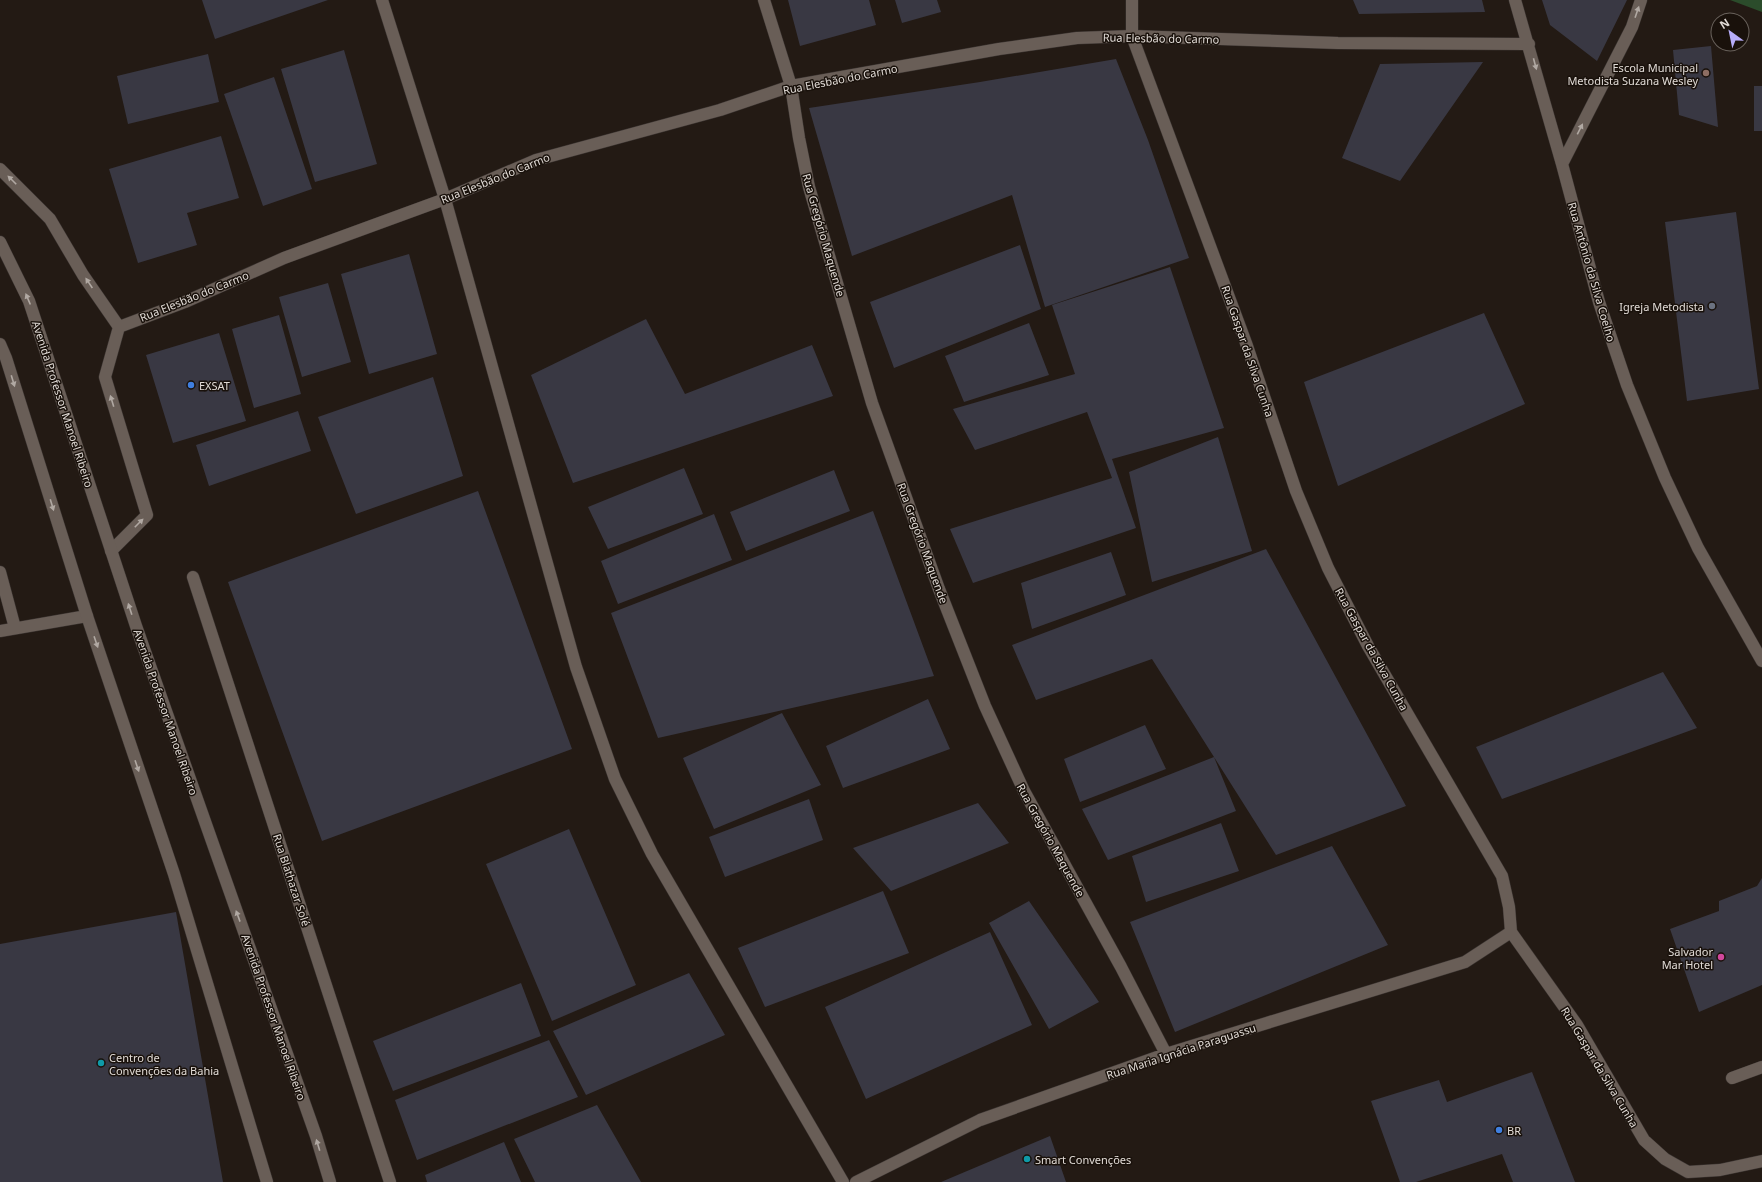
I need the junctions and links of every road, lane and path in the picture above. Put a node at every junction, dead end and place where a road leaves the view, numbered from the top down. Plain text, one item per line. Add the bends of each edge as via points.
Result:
1 (382, 0) edge
2 (764, 0) edge
3 (1132, 0) edge
4 (1516, 0) edge
5 (1641, 0) edge
6 (1132, 36) junction
7 (1529, 44) junction
8 (791, 86) junction
9 (1562, 164) junction
10 (0, 169) edge
11 (445, 198) junction
12 (0, 242) edge
13 (119, 327) junction
14 (0, 344) edge
15 (111, 550) junction
16 (0, 572) edge
17 (193, 577) dead end
18 (87, 616) junction
19 (15, 628) junction
20 (0, 631) edge
21 (1762, 661) edge
22 (1511, 932) junction
23 (1166, 1054) junction
24 (1762, 1067) edge
25 (1732, 1078) dead end
26 (1762, 1161) edge
27 (267, 1182) edge
28 (330, 1182) edge
29 (390, 1182) edge
30 (843, 1182) edge
31 (856, 1182) edge

1 - 11 street
2 - 8 street, Rua Gregório Maquende
3 - 6 street, Rua Gaspar da Silva Cunha
4 - 7 street, Rua Antônio da Silva Coelho
9 -> 5 street via 1632,27
6 - 7 street, Rua Elesbão do Carmo via 1338,43
6 - 8 street, Rua Elesbão do Carmo via 1077,38 1007,48
6 - 22 street, Rua Gaspar da Silva Cunha via 1246,343 1296,491 1328,568 1368,646 1502,876
7 -> 9 street, Rua Antônio da Silva Coelho
8 - 11 street, Rua Elesbão do Carmo via 712,112 536,160
8 - 23 street, Rua Gregório Maquende via 809,187 872,404 942,596 985,706 1024,791
9 - 21 street, Rua Antônio da Silva Coelho via 1599,302 1627,385 1665,478 1698,548
13 -> 10 street via 83,275 50,219
11 - 13 street, Rua Elesbão do Carmo via 284,258 185,302
11 - 30 street via 576,667 615,779 652,854
15 -> 12 street, Avenida Professor Manoel Ribeiro via 29,301
15 -> 13 street via 147,515 105,378
14 -> 18 street
28 -> 15 street, Avenida Professor Manoel Ribeiro
16 - 19 street
17 - 29 street, Rua Blathazar Solé
18 - 19 street
18 -> 27 street via 174,874
19 - 20 street
22 - 23 street, Rua Maria Ignácia Paraguassu via 1465,962
22 - 26 street, Rua Gaspar da Silva Cunha via 1577,1025 1644,1140 1665,1159 1688,1172 1720,1170
23 - 31 street, Rua Maria Ignácia Paraguassu via 980,1120
24 - 25 street

